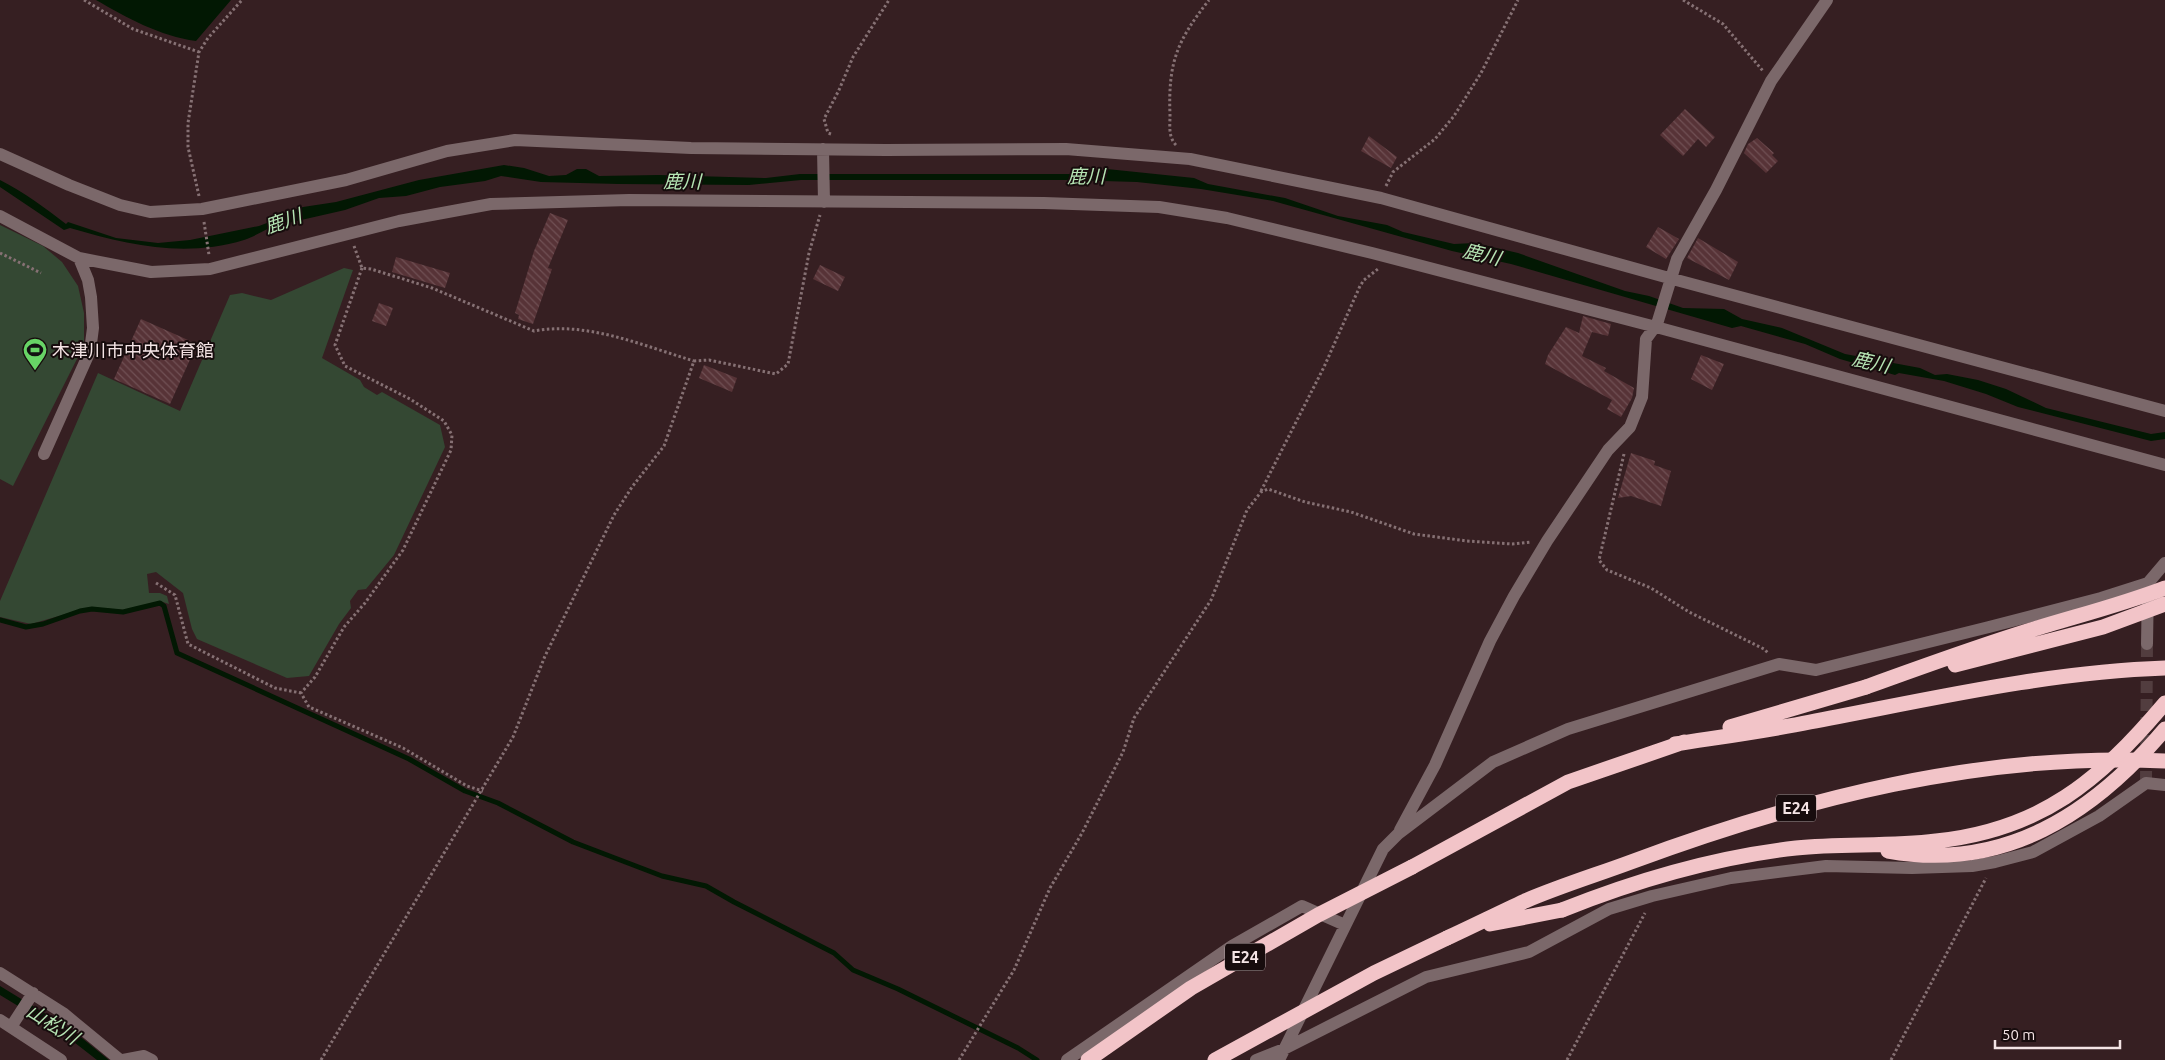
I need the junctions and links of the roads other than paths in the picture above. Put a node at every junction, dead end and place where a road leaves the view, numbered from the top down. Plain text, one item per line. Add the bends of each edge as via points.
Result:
1 (1827, 0) edge
2 (823, 151) junction
3 (0, 154) edge
4 (823, 199) junction
5 (0, 216) edge
6 (79, 258) junction
7 (1669, 281) junction
8 (1656, 326) junction
9 (2165, 411) edge
10 (44, 454) dead end
11 (2165, 465) edge
12 (2165, 562) edge
13 (2148, 583) junction
14 (2165, 588) edge
15 (2165, 604) edge
16 (2147, 644) tunnel mouth
17 (2165, 668) edge
18 (1866, 687) junction
19 (2165, 703) edge
20 (2165, 729) edge
21 (1675, 744) junction
22 (2165, 761) edge
23 (2165, 784) edge
24 (1398, 834) junction
25 (1847, 844) junction
26 (1345, 925) junction
27 (1472, 927) junction
28 (0, 973) edge
29 (32, 993) junction
30 (5, 1024) edge
31 (1281, 1054) edge
32 (61, 1060) edge
33 (121, 1060) edge
34 (152, 1060) edge
35 (1067, 1060) edge
36 (1088, 1060) edge
37 (1214, 1060) edge
38 (1256, 1060) edge

1 - 7 street via 1771,81 1677,259
2 - 3 street via 515,140 447,151 346,180 202,212 150,212 120,205
2 - 4 street
2 - 7 street via 1066,149 1190,159 1381,198
4 - 6 street via 491,204 399,220 210,269 151,272
4 - 8 street via 1159,207 1226,218
5 - 6 street
6 - 10 street via 92,297 90,351
7 - 8 street
7 - 9 street
8 - 11 street
8 - 24 street via 1646,339 1642,397 1630,427 1608,450 1547,541 1490,641 1435,765
12 - 13 street
13 - 16 street
13 - 24 street via 1989,628 1816,670 1779,664 1568,729 1493,762
14 - 18 highway, bridge
15 - 18 highway, bridge via 2103,627
17 - 21 highway, E24 via 2079,675 2014,685
18 - 21 highway
19 - 25 highway, bridge via 2102,770 2068,796 2038,813 1995,830 1963,837 1908,844
20 - 25 highway, bridge via 2130,768 2088,803 2045,831 1972,853 1948,855 1901,854
21 - 36 highway, E24, bridge via 1568,782 1318,915 1191,988
22 - 27 highway, E24 via 2012,766 1875,788 1798,807 1659,852 1526,901
23 - 31 street via 2146,783 2098,816 2033,852 1995,862 1912,868 1826,866 1731,878 1609,909 1529,952 1426,977
24 - 26 street via 1383,848
25 - 27 highway, bridge via 1779,850 1674,872 1620,887 1562,910
26 - 31 street
26 - 35 street via 1302,906 1232,946
27 - 37 highway, E24, bridge via 1374,973
28 - 29 street
29 - 30 street
29 - 33 street via 63,1013
30 - 32 street
31 - 38 street
33 - 34 street via 144,1056

